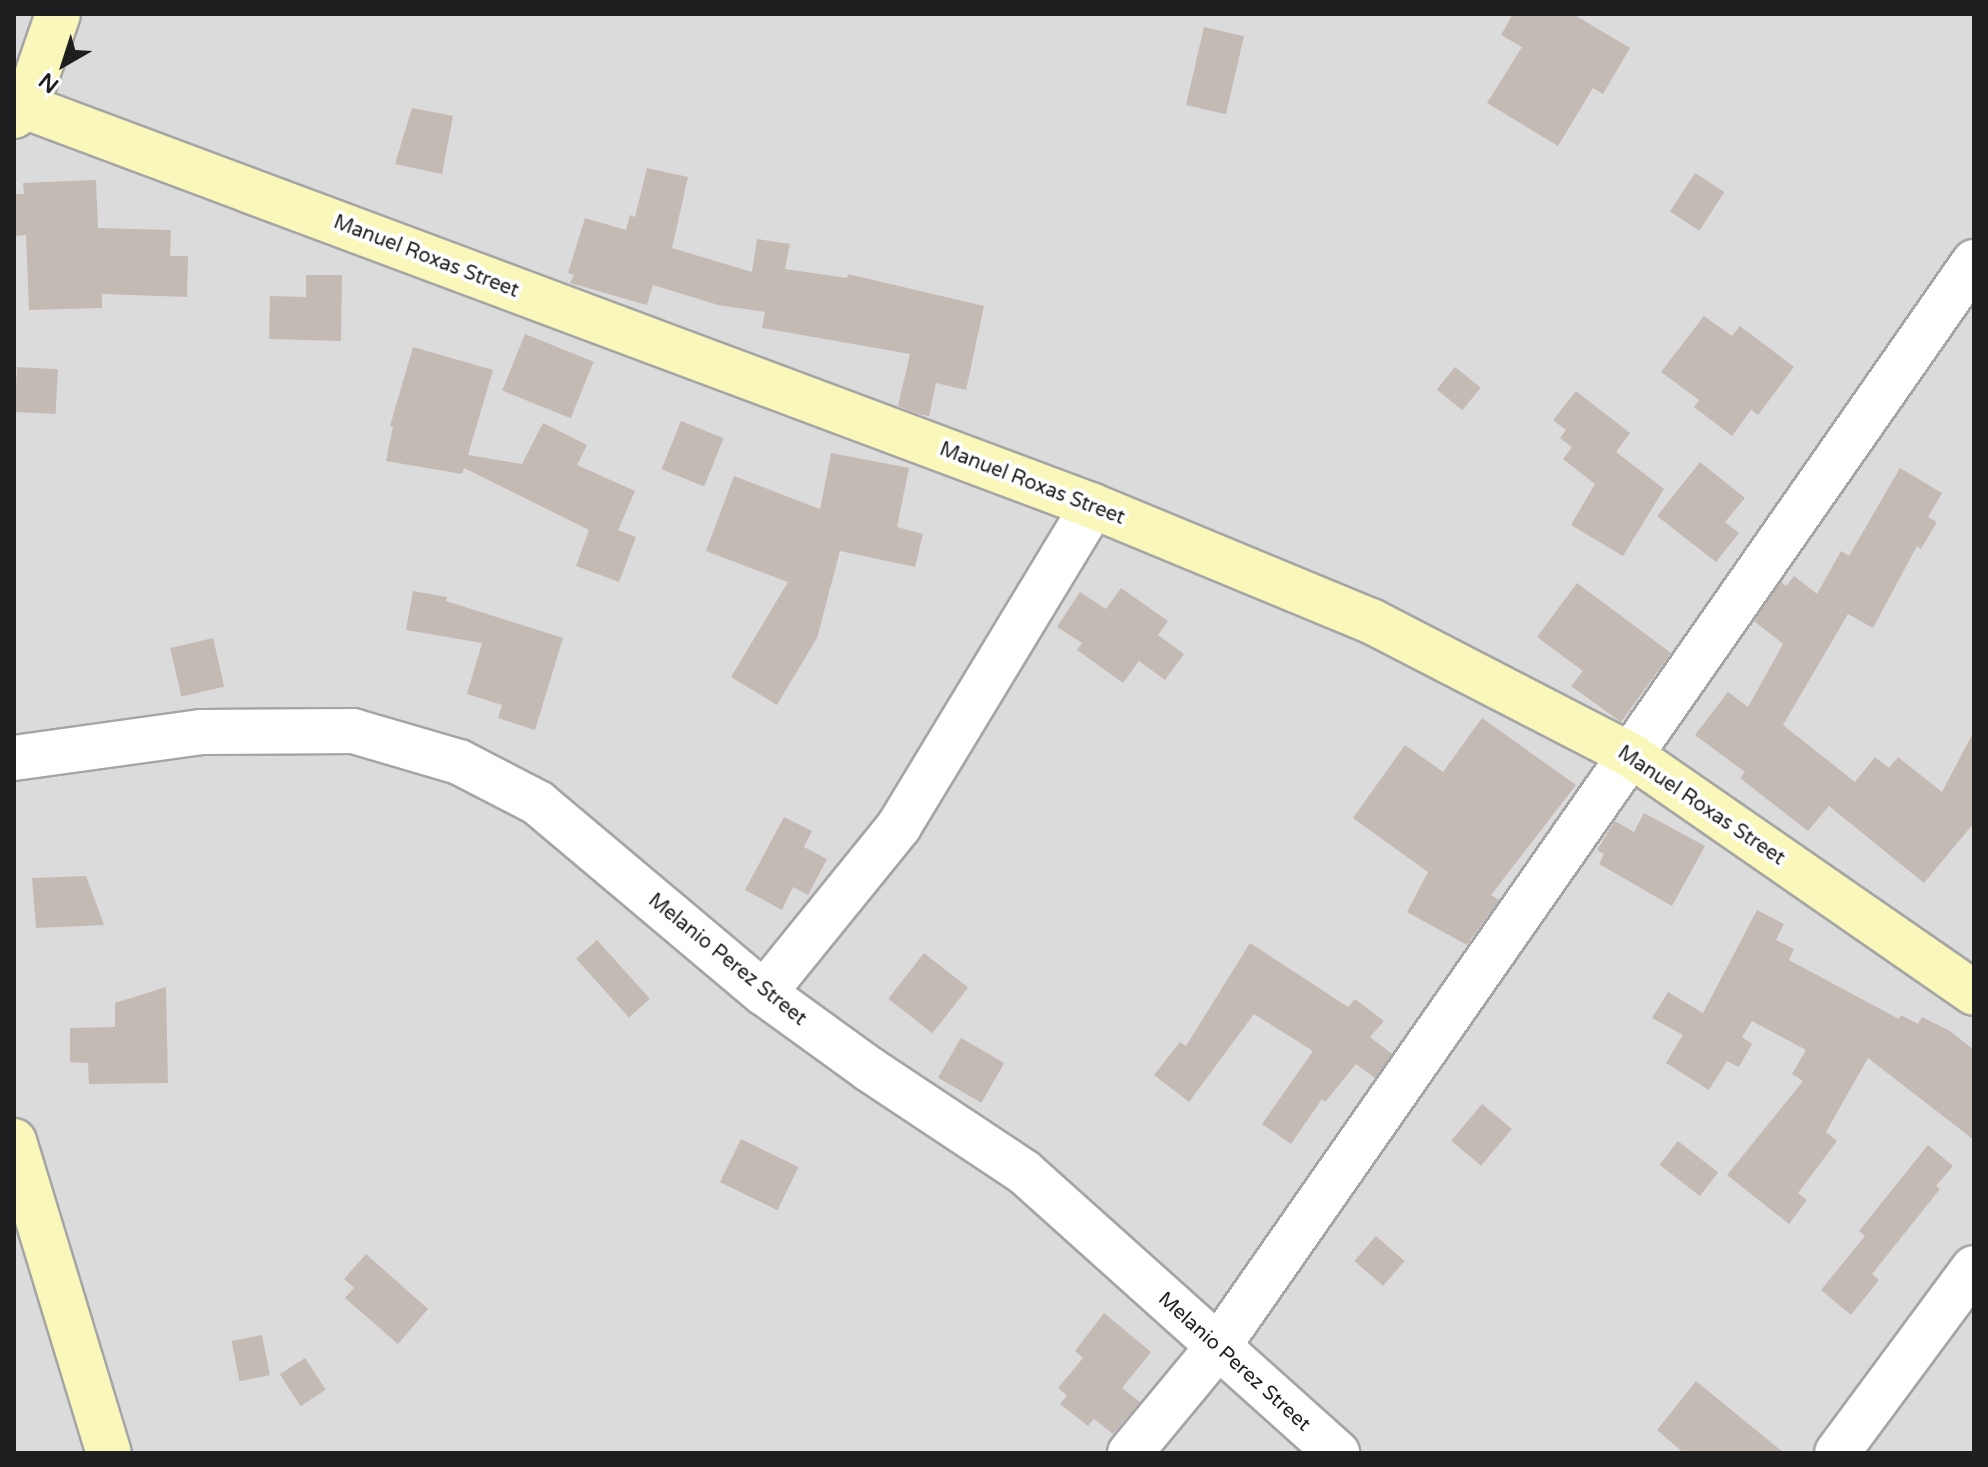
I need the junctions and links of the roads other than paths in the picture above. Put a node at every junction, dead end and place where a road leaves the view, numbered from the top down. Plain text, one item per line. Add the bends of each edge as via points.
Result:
1 (58, 14) edge
2 (20, 111) edge
3 (1974, 262) edge
4 (1093, 506) junction
5 (1632, 756) junction
6 (14, 758) edge
7 (764, 993) junction
8 (1974, 993) edge
9 (14, 1141) edge
10 (1974, 1268) edge
11 (1217, 1348) junction
12 (109, 1453) edge
13 (1130, 1453) edge
14 (1337, 1453) edge
15 (1837, 1453) edge

1 - 2 street
2 - 4 street, Manuel Roxas Street
3 - 5 street
4 - 5 street, Manuel Roxas Street via 1371,621
4 - 7 street via 899,826
5 - 8 street, Manuel Roxas Street
5 - 11 street
6 - 7 street, Melanio Perez Street via 202,732 353,731 459,762 538,803
7 - 11 street, Melanio Perez Street via 1024,1172
9 - 12 street
10 - 15 street
11 - 13 street
11 - 14 street, Melanio Perez Street

